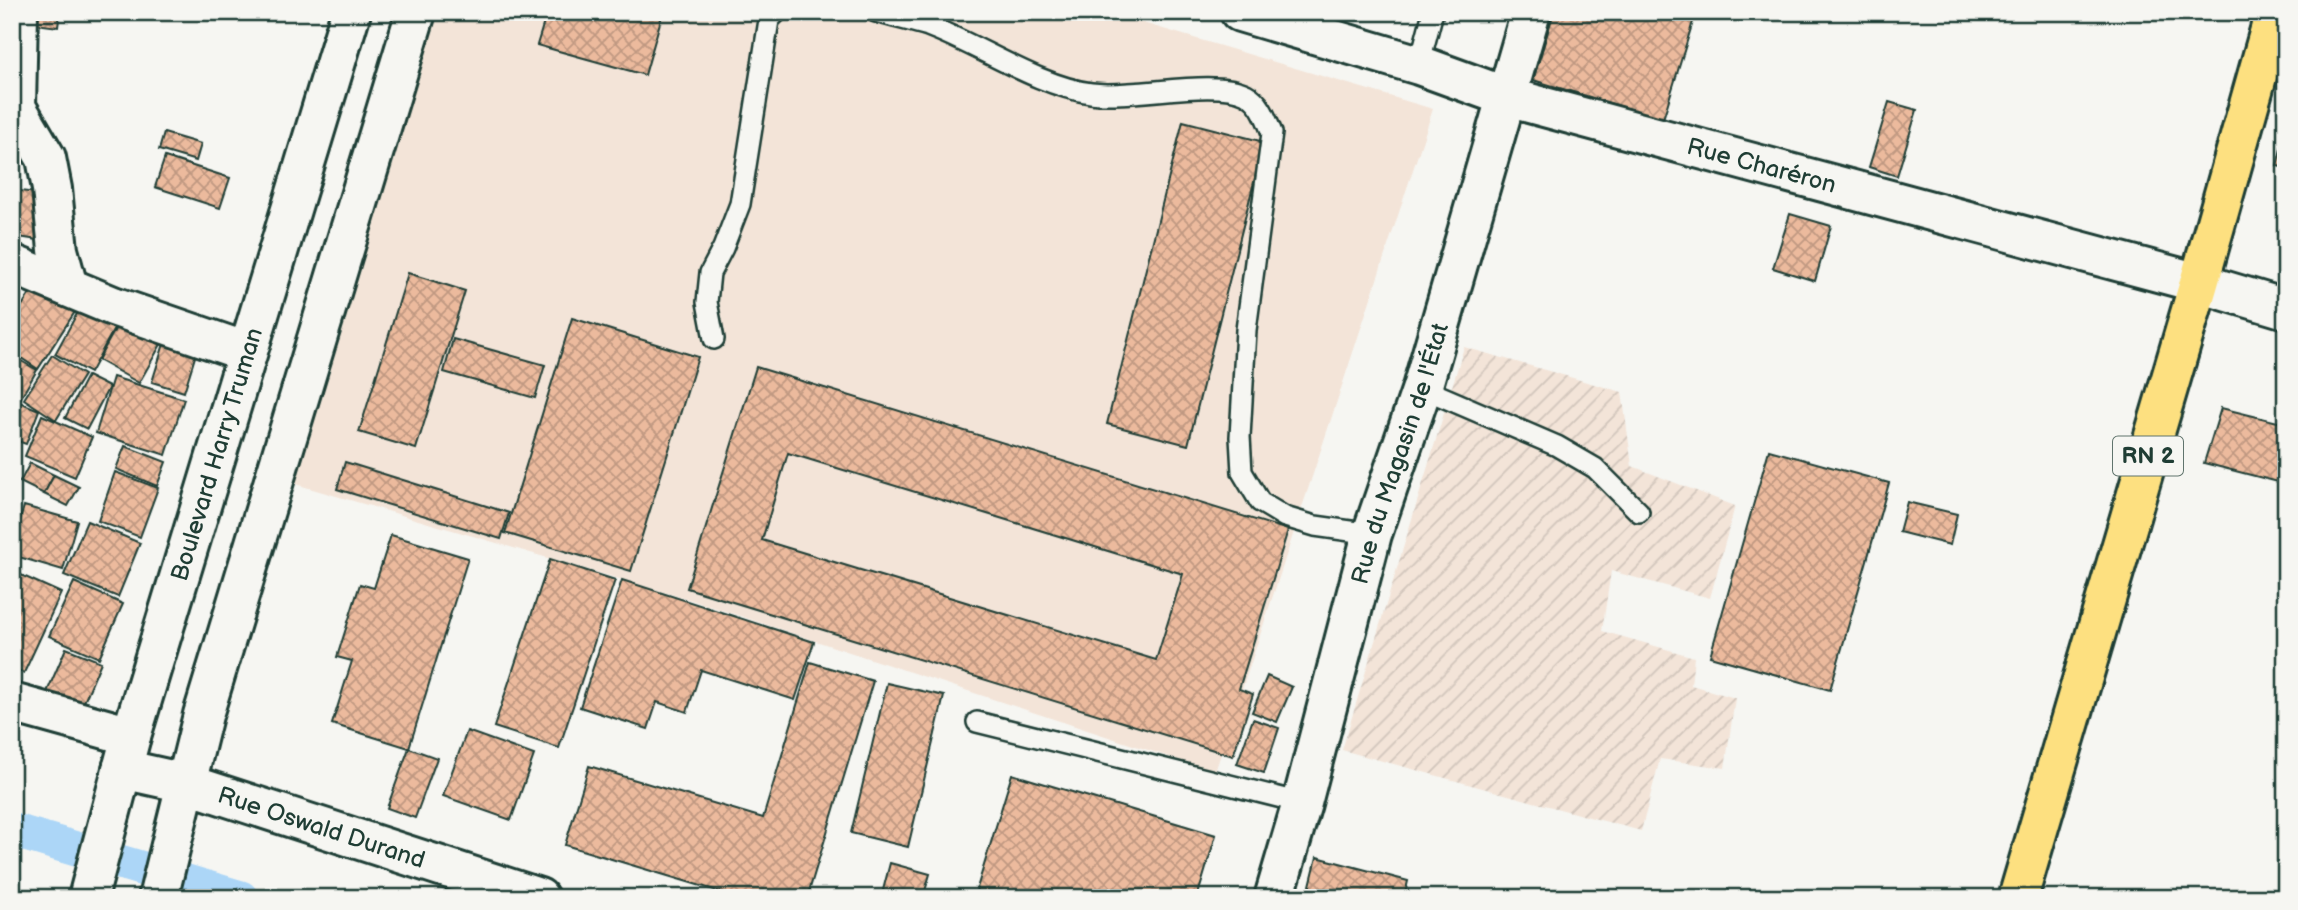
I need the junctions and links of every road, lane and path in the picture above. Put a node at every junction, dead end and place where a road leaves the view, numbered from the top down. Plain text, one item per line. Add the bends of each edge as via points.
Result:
1 (18, 12) edge
2 (351, 12) edge
3 (416, 12) edge
4 (777, 12) edge
5 (876, 12) edge
6 (1240, 12) edge
7 (1433, 12) edge
8 (1531, 12) edge
9 (2275, 12) edge
10 (1419, 65) junction
11 (1507, 97) junction
12 (12, 264) edge
13 (2199, 283) junction
14 (68, 287) junction
15 (2286, 309) edge
16 (714, 339) dead end
17 (247, 352) junction
18 (1422, 388) junction
19 (1639, 512) dead end
20 (1372, 534) junction
21 (12, 703) edge
22 (977, 722) dead end
23 (123, 765) junction
24 (183, 791) junction
25 (1302, 803) junction
26 (89, 891) edge
27 (158, 897) edge
28 (538, 898) edge
29 (1274, 898) edge
30 (2018, 898) edge

1 - 14 street via 16,107 46,158 58,250
2 - 17 street, Boulevard Harry Truman
3 - 24 street
4 - 16 lane via 769,20 740,204 710,273 707,302
5 - 20 lane via 928,27 1047,80 1091,93 1218,88 1245,94 1264,110 1272,133 1246,330 1242,472 1260,502 1285,517
6 - 10 street, Rue Charéron
7 - 10 lane
8 - 11 street, Rue du Magasin de l'État
9 - 13 main road, RN 2
10 - 11 street, Rue Charéron
11 - 13 street, Rue Charéron
11 - 18 street, Rue du Magasin de l'État
12 - 14 street
13 - 15 street, Rue Charéron
13 - 30 main road, RN 2
14 - 17 street
17 - 23 street, Boulevard Harry Truman
18 - 19 lane via 1558,446 1595,468
18 - 20 street, Rue du Magasin de l'État
20 - 25 street, Rue du Magasin de l'État
21 - 23 street, Rue Oswald Durand
22 - 25 lane
23 - 24 street, Rue Oswald Durand
23 - 26 street, Boulevard Harry Truman
24 - 27 street
24 - 28 street, Rue Oswald Durand
25 - 29 street, Rue du Magasin de l'État

